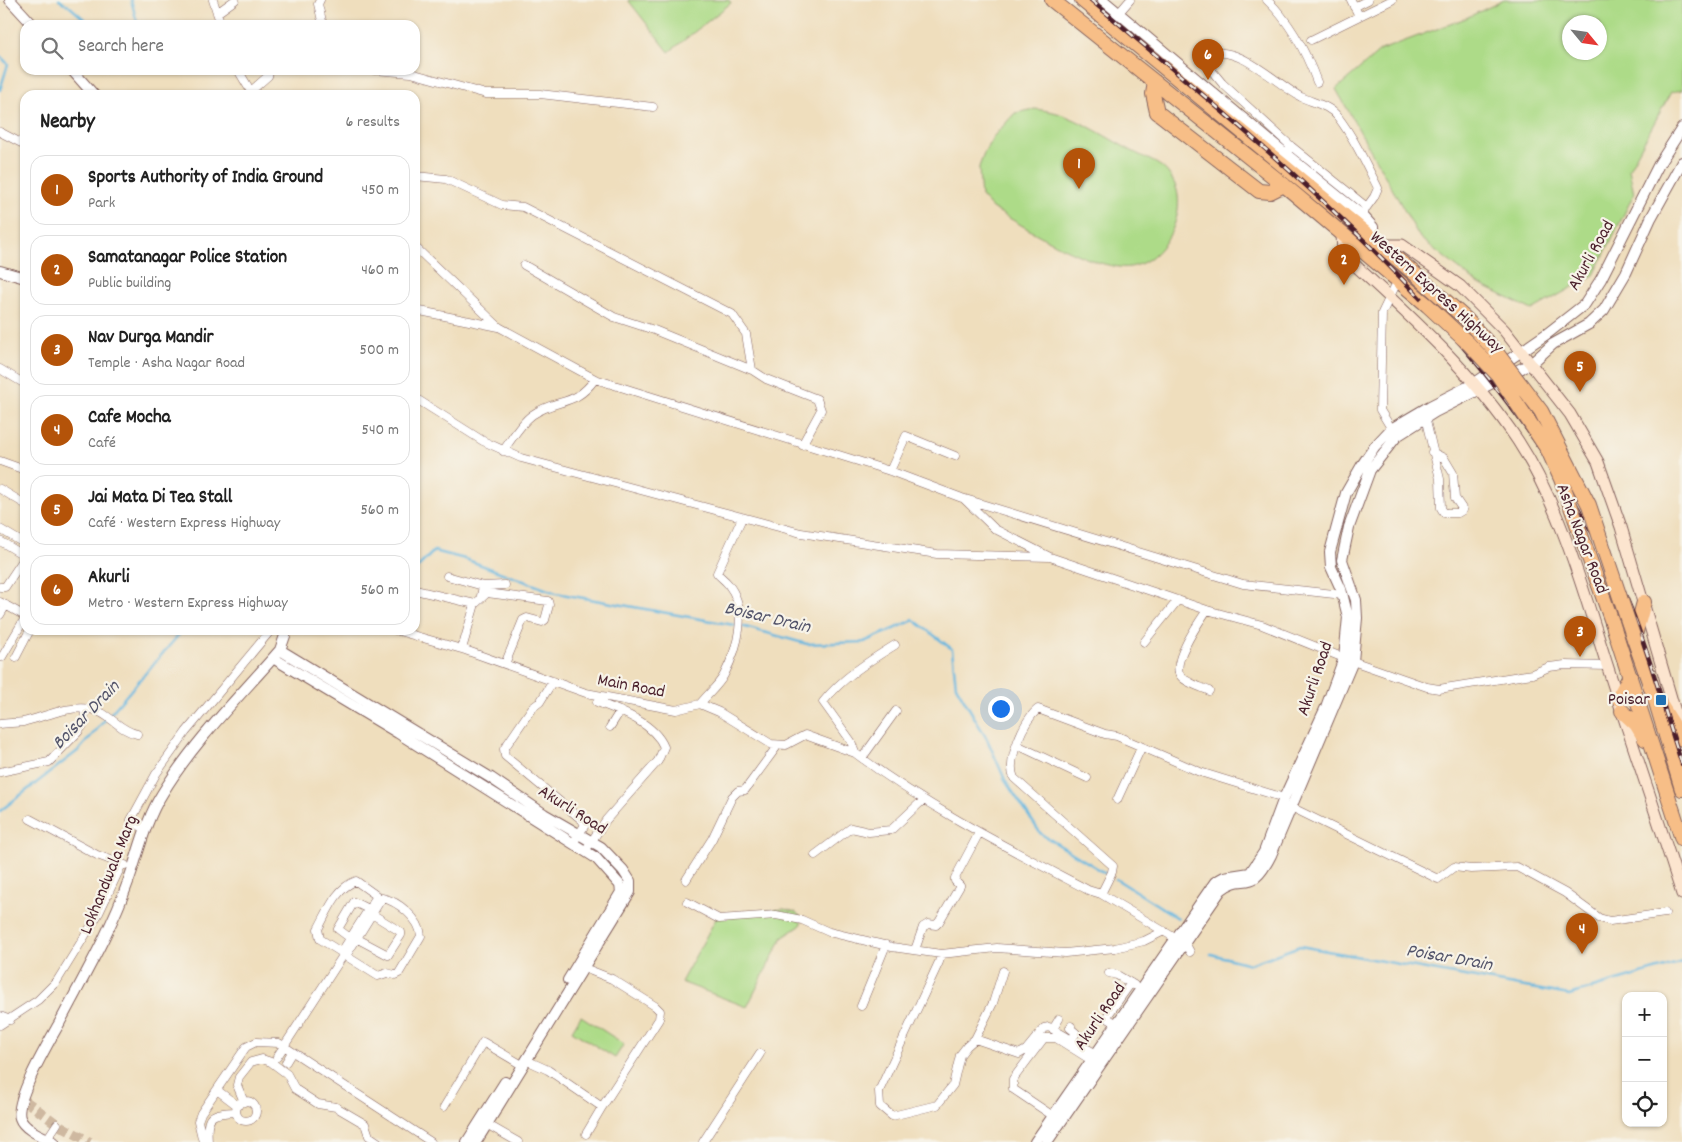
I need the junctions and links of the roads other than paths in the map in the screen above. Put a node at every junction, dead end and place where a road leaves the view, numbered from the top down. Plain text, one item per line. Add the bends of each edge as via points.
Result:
1 (10, 0) edge
2 (213, 0) edge
3 (235, 0) edge
4 (320, 0) edge
5 (1052, 0) edge
6 (1083, 0) edge
7 (1103, 0) edge
8 (1130, 0) edge
9 (1267, 0) edge
10 (1368, 0) edge
11 (1392, 0) edge
12 (1353, 4) edge
13 (217, 13) junction
14 (1359, 16) junction
15 (1114, 18) junction
16 (28, 20) edge
17 (219, 20) edge
18 (321, 20) edge
19 (1311, 40) dead end
20 (76, 75) edge
21 (241, 75) edge
22 (268, 75) edge
23 (418, 75) edge
24 (1155, 82) junction
25 (1317, 82) dead end
26 (90, 90) edge
27 (250, 90) edge
28 (255, 90) edge
29 (653, 107) dead end
30 (1682, 128) edge
31 (0, 132) edge
32 (1229, 141) junction
33 (20, 142) edge
34 (1289, 149) junction
35 (1215, 157) junction
36 (1682, 162) edge
37 (420, 176) edge
38 (1284, 185) junction
39 (1362, 216) junction
40 (1342, 234) junction
41 (1378, 242) junction
42 (420, 252) edge
43 (524, 264) dead end
44 (0, 271) edge
45 (20, 277) edge
46 (1398, 280) junction
47 (1390, 297) junction
48 (420, 311) edge
49 (499, 327) junction
50 (1521, 350) junction
51 (1532, 363) junction
52 (0, 370) edge
53 (752, 370) junction
54 (595, 379) junction
55 (20, 381) edge
56 (1478, 387) junction
57 (420, 401) edge
58 (1425, 418) junction
59 (1394, 432) junction
60 (802, 445) junction
61 (502, 451) junction
62 (1432, 452) junction
63 (955, 456) dead end
64 (0, 461) edge
65 (20, 468) edge
66 (890, 471) junction
67 (0, 489) edge
68 (962, 498) junction
69 (20, 501) edge
70 (742, 518) junction
71 (0, 529) edge
72 (0, 541) edge
73 (20, 541) edge
74 (20, 553) edge
75 (1050, 557) junction
76 (20, 564) edge
77 (447, 576) dead end
78 (505, 585) dead end
79 (483, 586) junction
80 (0, 587) edge
81 (420, 591) edge
82 (1343, 595) junction
83 (481, 596) junction
84 (1178, 600) junction
85 (1644, 602) junction
86 (3, 604) edge
87 (475, 604) junction
88 (1207, 610) junction
89 (20, 614) edge
90 (0, 615) edge
91 (20, 626) edge
92 (27, 635) edge
93 (268, 635) edge
94 (285, 635) edge
95 (413, 635) edge
96 (1634, 639) junction
97 (1144, 642) dead end
98 (895, 645) dead end
99 (462, 649) junction
100 (277, 654) junction
101 (16, 657) dead end
102 (0, 658) edge
103 (1348, 660) junction
104 (506, 664) junction
105 (1608, 666) junction
106 (1630, 676) junction
107 (553, 681) junction
108 (1209, 691) dead end
109 (1655, 699) junction
110 (597, 702) dead end
111 (700, 704) junction
112 (1620, 704) junction
113 (88, 709) junction
114 (620, 710) junction
115 (896, 710) dead end
116 (0, 724) edge
117 (610, 727) dead end
118 (137, 734) dead end
119 (1682, 737) edge
120 (778, 745) junction
121 (1017, 745) junction
122 (1141, 748) junction
123 (1655, 754) junction
124 (858, 756) junction
125 (0, 772) edge
126 (1087, 778) dead end
127 (1680, 785) edge
128 (1284, 798) junction
129 (923, 800) junction
130 (1117, 800) dead end
131 (1292, 807) junction
132 (30, 820) dead end
133 (145, 828) junction
134 (979, 833) junction
135 (576, 839) junction
136 (1682, 840) edge
137 (591, 842) junction
138 (584, 851) junction
139 (814, 855) dead end
140 (127, 866) junction
141 (686, 880) dead end
142 (625, 883) junction
143 (1101, 894) junction
144 (1682, 894) edge
145 (686, 902) dead end
146 (370, 911) junction
147 (1665, 913) dead end
148 (1164, 931) junction
149 (1177, 935) junction
150 (353, 938) junction
151 (886, 945) junction
152 (1185, 949) junction
153 (914, 950) junction
154 (343, 954) junction
155 (940, 954) junction
156 (580, 967) junction
157 (1003, 971) dead end
158 (1109, 973) dead end
159 (1138, 985) junction
160 (1152, 990) junction
161 (861, 1006) dead end
162 (0, 1016) edge
163 (1059, 1019) dead end
164 (10, 1020) junction
165 (0, 1025) edge
166 (1071, 1026) dead end
167 (1053, 1029) junction
168 (975, 1039) junction
169 (1072, 1039) junction
170 (283, 1046) junction
171 (292, 1052) junction
172 (760, 1054) dead end
173 (276, 1057) dead end
174 (1097, 1057) junction
175 (286, 1062) dead end
176 (522, 1062) junction
177 (217, 1090) junction
178 (240, 1107) junction
179 (444, 1107) dead end
180 (602, 1107) junction
181 (1057, 1118) junction
182 (484, 1123) junction
183 (56, 1124) dead end
184 (586, 1134) dead end
185 (49, 1141) edge
186 (203, 1142) edge
187 (208, 1142) edge
188 (378, 1142) edge
189 (431, 1142) edge
190 (467, 1142) edge
191 (476, 1142) edge
192 (518, 1142) edge
193 (703, 1142) edge
194 (1035, 1142) edge
195 (1046, 1142) edge

1 - 16 street
2 - 13 street
3 - 13 street
4 - 18 street
5 - 24 highway, Western Express Highway
6 - 15 highway, Western Express Highway
7 - 15 street
8 - 15 street
9 - 25 street via 1304,52
10 - 12 street
11 - 14 street
12 - 14 street
13 - 17 street
14 - 19 street
15 - 34 street via 1257,132
15 - 39 highway, Western Express Highway
20 - 26 street
21 - 27 street
22 - 28 street
23 - 29 street via 486,94 540,94
24 - 32 highway, Western Express Highway
24 - 35 highway via 1152,94 1157,112
30 - 50 street, Akurli Road via 1659,164 1601,280 1585,304
31 - 33 street
32 - 35 highway
32 - 38 highway, Western Express Highway
34 - 39 street
34 - 39 street via 1212,71 1210,54 1226,52 1252,64 1337,116 1378,188
35 - 38 highway via 1259,191 1270,192
36 - 51 street, Akurli Road via 1604,310 1589,324 1553,344
37 - 53 street via 446,179 502,205 523,207 732,314 746,334
38 - 40 highway, Western Express Highway
39 - 41 highway, Western Express Highway
40 - 46 highway, Western Express Highway
40 - 47 main road, Asha Nagar Road via 1344,254
41 - 50 main road via 1402,245 1453,281
41 - 96 highway, Western Express Highway, bridge via 1466,319 1541,411 1589,505
42 - 49 street
43 - 53 street via 614,317
44 - 45 street
46 - 47 street
46 - 106 highway, Western Express Highway, bridge via 1469,344 1498,375 1548,450
47 - 56 main road, Asha Nagar Road
47 - 59 street via 1382,313 1380,410
48 - 49 street
49 - 54 street
50 - 51 main road
50 - 56 street, Akurli Road
51 - 56 street, Akurli Road
51 - 85 main road via 1570,414 1598,462
52 - 55 street
53 - 60 street via 766,379 817,399 822,410
54 - 60 street
54 - 61 street via 586,392 574,399 531,415
56 - 58 street, Akurli Road
56 - 59 street, Akurli Road via 1430,406
56 - 105 main road, Asha Nagar Road via 1537,473 1575,569
57 - 61 street
58 - 59 street, Akurli Road
58 - 62 street
59 - 82 street, Akurli Road via 1375,446 1362,465 1346,493 1336,524 1330,552 1331,567
59 - 103 street, Akurli Road via 1370,470 1349,527 1342,560 1356,600 1357,618
60 - 66 street
61 - 70 street
62 - 62 street via 1440,479 1441,508 1444,513 1458,513 1463,510 1455,498 1453,473 1444,458
63 - 66 street via 906,436
64 - 65 street
66 - 68 street
67 - 69 street
68 - 75 street via 995,529
68 - 82 street via 1243,584
70 - 75 street via 801,533 937,554
70 - 111 street via 717,573 728,584 737,602 740,625 724,676
71 - 73 street
72 - 74 street
75 - 84 street
76 - 80 street via 5,586
77 - 79 street
78 - 79 street
79 - 83 street
81 - 87 street
82 - 103 street, Akurli Road via 1348,617
83 - 87 street
83 - 104 street via 487,593 548,601 545,620 522,620
84 - 88 street
84 - 97 street
85 - 96 highway
85 - 119 main road
86 - 89 street
86 - 90 street
87 - 99 street
88 - 103 street via 1262,625
88 - 108 street via 1189,639 1179,673
91 - 102 street
92 - 101 street
93 - 133 street via 186,732 156,774 131,820
94 - 100 street, Lokhandwala Marg
95 - 99 street, Main Road
96 - 109 highway, Western Express Highway
98 - 124 street via 865,664 823,702 851,740
99 - 104 street, Main Road
100 - 133 street, Lokhandwala Marg via 177,771
100 - 135 street, Akurli Road
103 - 105 street via 1439,689 1532,674 1549,667
103 - 128 street, Akurli Road
103 - 131 street, Akurli Road
104 - 107 street, Main Road
105 - 112 main road, Asha Nagar Road
106 - 112 highway
106 - 123 highway, Western Express Highway
107 - 111 street, Main Road via 586,693 666,709
107 - 135 street via 504,750 505,756 582,820 585,825
109 - 119 highway
109 - 127 highway, Western Express Highway
110 - 114 street
111 - 120 street
112 - 123 highway
112 - 144 main road, Asha Nagar Road
113 - 116 street via 72,709 23,722
113 - 118 street
113 - 125 street via 79,731 49,762
114 - 117 street
114 - 137 street via 660,737 663,752
115 - 124 street
120 - 124 street via 786,745 805,735
120 - 141 street via 745,790 732,797 712,839
121 - 122 street via 1031,715 1038,709 1117,736
121 - 126 street
121 - 143 street via 1011,770 1014,778 1113,866
122 - 128 street via 1200,772
122 - 130 street
123 - 136 highway, Western Express Highway
124 - 129 street
128 - 149 street, Akurli Road via 1255,869 1247,875 1224,877 1215,882
129 - 134 street
129 - 139 street via 891,830 869,832 851,828
131 - 147 street via 1438,879 1454,867 1517,867 1565,893 1599,918 1610,921
131 - 152 street, Akurli Road via 1262,872 1250,882 1227,885 1221,890
132 - 140 street via 97,855
133 - 140 street, Lokhandwala Marg
134 - 143 street
134 - 153 street via 955,878 960,886 939,922 923,927
135 - 137 street, Akurli Road
135 - 138 street, Akurli Road
137 - 138 street
137 - 142 street, Akurli Road via 601,847 623,870
138 - 142 street, Akurli Road
140 - 164 street via 57,981
140 - 185 street, Lokhandwala Marg via 128,882 95,956 25,1088 22,1122
142 - 156 street via 630,892 614,911
143 - 148 street
145 - 151 street via 719,919 776,915
146 - 150 street
146 - 150 street via 354,902 338,929
146 - 150 street via 401,935 388,955
146 - 154 street via 377,896 356,881 338,893 318,934 320,939
146 - 154 street via 385,898 415,919 421,936 395,974 387,972 378,976
148 - 149 street
148 - 155 street via 1144,941 1115,948 1065,953 997,948
149 - 152 street
149 - 159 street, Akurli Road
150 - 154 street
151 - 153 street
151 - 161 street
152 - 160 street, Akurli Road
153 - 155 street
154 - 170 street
155 - 168 street via 880,1091 880,1106 892,1116 937,1105 953,1085 960,1055
156 - 176 street
156 - 180 street via 612,979 660,1011 659,1019
157 - 168 street via 994,1003
158 - 159 street
159 - 160 street
159 - 174 street, Akurli Road
160 - 174 street, Akurli Road
162 - 164 street
163 - 167 street
164 - 165 street
166 - 169 street via 1076,1033
167 - 168 street via 1044,1028 1019,1054
167 - 169 street
169 - 174 street
170 - 171 street
170 - 173 street
170 - 177 street via 256,1042 246,1047
171 - 175 street
171 - 189 street
172 - 193 street
174 - 181 street, Akurli Road
174 - 181 street via 1049,1036 1044,1038 1013,1079 1013,1089
176 - 179 street via 483,1042
176 - 180 street via 548,1070
176 - 182 street
177 - 178 street
177 - 186 street via 198,1121
178 - 187 street via 211,1116 206,1124
178 - 188 street via 236,1085 239,1077 250,1062 262,1059 287,1074 295,1088 318,1104 336,1107 364,1124 369,1136
180 - 184 street
181 - 194 street, Akurli Road
181 - 195 street, Akurli Road
182 - 190 street
182 - 191 street
182 - 192 street
183 - 185 street

